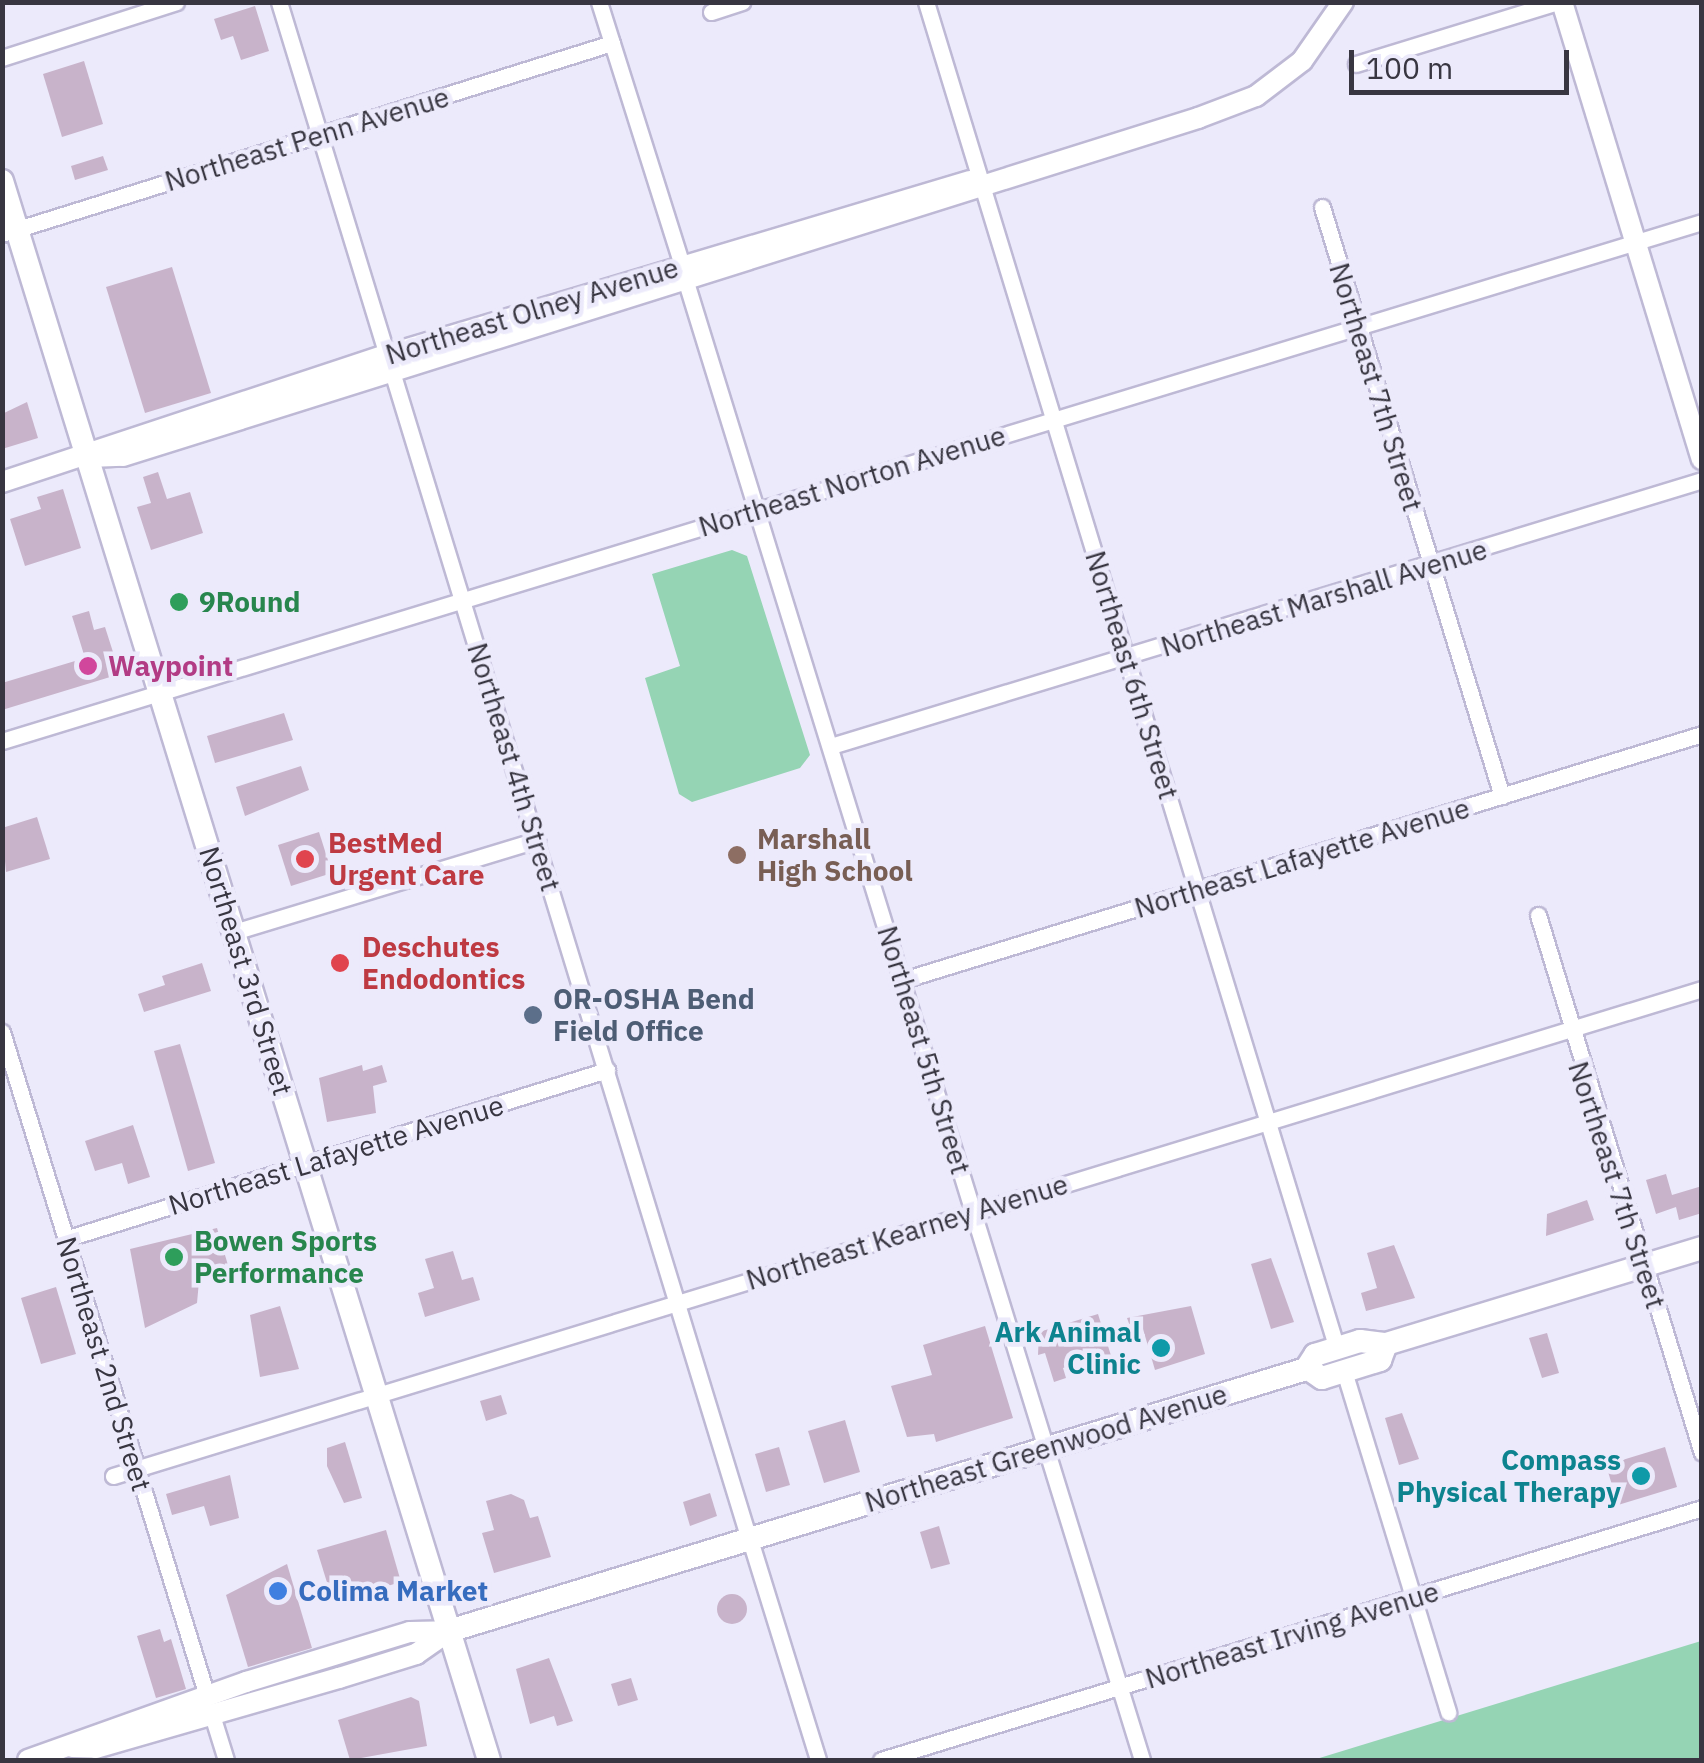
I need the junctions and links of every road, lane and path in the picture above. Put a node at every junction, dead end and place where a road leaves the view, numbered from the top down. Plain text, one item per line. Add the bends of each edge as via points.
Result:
1 (176, 2) edge
2 (280, 2) edge
3 (600, 2) edge
4 (742, 2) edge
5 (926, 2) edge
6 (1344, 2) edge
7 (1560, 2) edge
8 (711, 12) dead end
9 (612, 43) junction
10 (2, 58) edge
11 (1356, 64) dead end
12 (320, 135) junction
13 (2, 181) edge
14 (982, 183) junction
15 (1322, 207) dead end
16 (1702, 222) edge
17 (10, 232) edge
18 (1636, 243) junction
19 (684, 274) junction
20 (1358, 326) junction
21 (390, 364) junction
22 (1054, 419) junction
23 (87, 457) junction
24 (1702, 460) edge
25 (1702, 480) edge
26 (2, 482) edge
27 (758, 509) junction
28 (1430, 564) junction
29 (462, 600) junction
30 (1127, 660) junction
31 (160, 692) junction
32 (1702, 734) edge
33 (2, 741) edge
34 (831, 746) junction
35 (1502, 796) junction
36 (537, 840) junction
37 (1200, 891) junction
38 (1538, 915) dead end
39 (234, 932) junction
40 (902, 980) junction
41 (1702, 989) edge
42 (1568, 1031) junction
43 (2, 1032) edge
44 (607, 1070) junction
45 (1269, 1120) junction
46 (305, 1164) junction
47 (973, 1212) junction
48 (65, 1239) junction
49 (1702, 1248) edge
50 (1641, 1266) junction
51 (675, 1302) junction
52 (1341, 1360) junction
53 (376, 1395) junction
54 (1047, 1448) junction
55 (1702, 1454) edge
56 (136, 1469) junction
57 (113, 1476) dead end
58 (1702, 1508) edge
59 (749, 1538) junction
60 (1412, 1598) junction
61 (449, 1631) junction
62 (1119, 1688) junction
63 (210, 1705) junction
64 (1448, 1712) dead end
65 (28, 1760) edge
66 (226, 1760) edge
67 (488, 1760) edge
68 (818, 1760) edge
69 (881, 1760) edge
70 (1142, 1760) edge

1 - 10 street
2 - 12 street, Northeast 4th Street
3 - 9 street, Northeast 5th Street
4 - 8 street
5 - 14 street, Northeast 6th Street
6 - 14 main road, Northeast Olney Avenue via 1302,61 1256,96
7 - 11 street
7 - 18 main road
9 - 12 street, Northeast Penn Avenue
9 - 19 street, Northeast 5th Street
12 - 17 street, Northeast Penn Avenue
12 - 21 street, Northeast 4th Street
13 - 17 main road, Northeast 3rd Street
14 - 19 main road, Northeast Olney Avenue via 958,180
14 - 22 street, Northeast 6th Street
15 - 20 street, Northeast 7th Street
16 - 18 street, Northeast Norton Avenue
17 - 23 main road, Northeast 3rd Street
18 - 20 street, Northeast Norton Avenue
18 - 24 main road
19 - 21 main road, Northeast Olney Avenue
19 - 27 street, Northeast 5th Street
20 - 22 street, Northeast Norton Avenue
20 - 28 street, Northeast 7th Street
21 - 23 main road, Northeast Olney Avenue via 123,456
21 - 29 street, Northeast 4th Street
22 - 27 street, Northeast Norton Avenue
22 - 30 street, Northeast 6th Street
23 - 26 main road, Northeast Olney Avenue
23 - 31 main road, Northeast 3rd Street
25 - 28 street, Northeast Marshall Avenue
27 - 29 street, Northeast Norton Avenue
27 - 34 street, Northeast 5th Street
28 - 30 street, Northeast Marshall Avenue
28 - 35 street, Northeast 7th Street
29 - 31 street, Northeast Norton Avenue
29 - 36 street, Northeast 4th Street
30 - 34 street, Northeast Marshall Avenue
30 - 37 street, Northeast 6th Street
31 - 33 street, Northeast Norton Avenue
31 - 39 main road, Northeast 3rd Street
32 - 35 street, Northeast Lafayette Avenue
34 - 40 street, Northeast 5th Street
35 - 37 street, Northeast Lafayette Avenue
36 - 39 street
36 - 44 street, Northeast 4th Street
37 - 40 street, Northeast Lafayette Avenue
37 - 45 street, Northeast 6th Street
38 - 42 street, Northeast 7th Street
39 - 46 main road, Northeast 3rd Street
40 - 47 street, Northeast 5th Street
41 - 42 street, Northeast Kearney Avenue
42 - 45 street, Northeast Kearney Avenue
42 - 50 street, Northeast 7th Street
43 - 48 street, Northeast 2nd Street
44 - 46 street, Northeast Lafayette Avenue
44 - 51 street, Northeast 4th Street
45 - 47 street, Northeast Kearney Avenue
45 - 52 street, Northeast 6th Street
46 - 48 street, Northeast Lafayette Avenue
46 - 53 main road, Northeast 3rd Street
47 - 51 street, Northeast Kearney Avenue
47 - 54 street, Northeast 5th Street
48 - 56 street, Northeast 2nd Street
49 - 50 main road
50 - 52 main road via 1386,1344 1380,1360
50 - 55 street, Northeast 7th Street
51 - 53 street, Northeast Kearney Avenue
51 - 59 street, Northeast 4th Street
52 - 54 main road, Northeast Greenwood Avenue via 1322,1378 1307,1368
52 - 60 street, Northeast 6th Street
53 - 56 street, Northeast Kearney Avenue
53 - 61 main road, Northeast 3rd Street
54 - 59 main road, Northeast Greenwood Avenue
54 - 62 street, Northeast 5th Street
56 - 57 street, Northeast Kearney Avenue
56 - 63 street, Northeast 2nd Street
58 - 60 street, Northeast Irving Avenue
59 - 61 main road, Northeast Greenwood Avenue
59 - 68 street, Northeast 4th Street
60 - 62 street, Northeast Irving Avenue
60 - 64 street, Northeast 6th Street
61 - 63 main road, Northeast Greenwood Avenue via 410,1632
61 - 67 main road, Northeast 3rd Street
62 - 69 street, Northeast Irving Avenue
62 - 70 street, Northeast 5th Street
63 - 65 main road, Northeast Greenwood Avenue
63 - 66 street, Northeast 2nd Street

